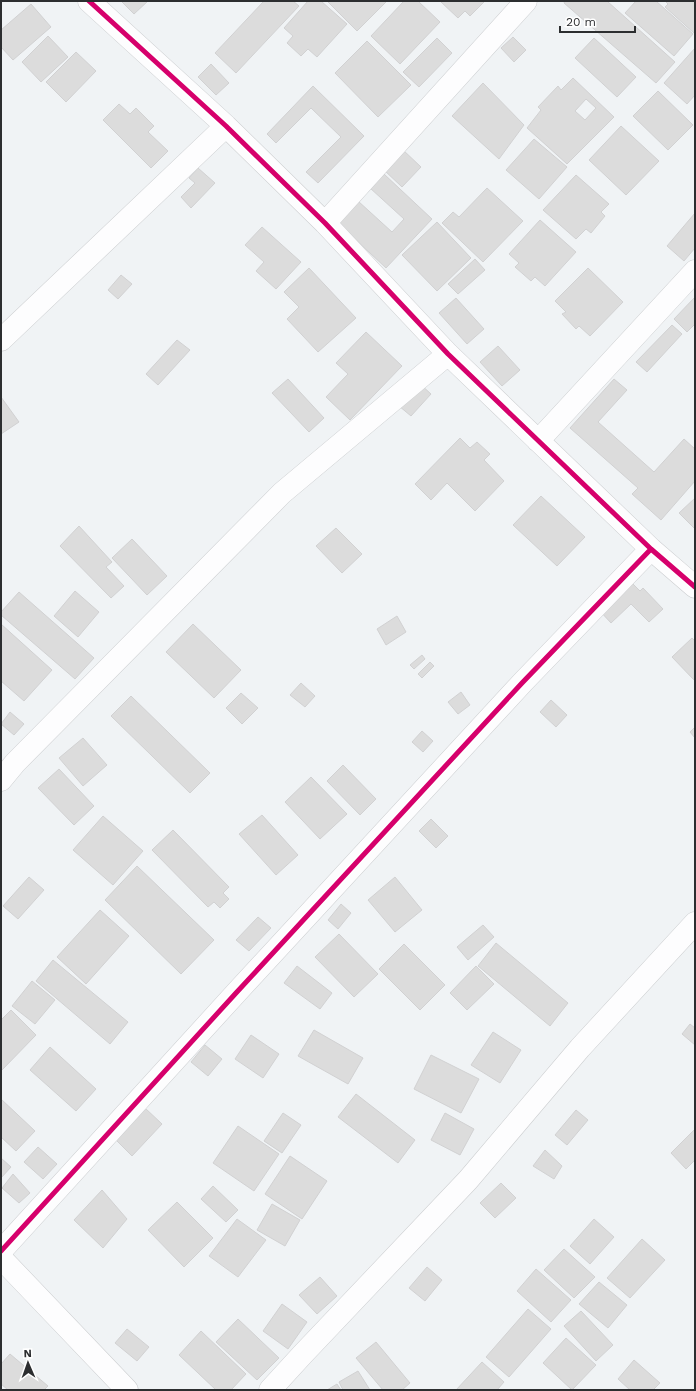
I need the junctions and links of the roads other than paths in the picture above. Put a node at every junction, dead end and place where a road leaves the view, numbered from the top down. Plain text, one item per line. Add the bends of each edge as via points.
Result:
1 (89, 1) edge
2 (526, 1) edge
3 (226, 126) junction
4 (325, 223) junction
5 (695, 271) edge
6 (1, 340) edge
7 (448, 354) junction
8 (538, 441) junction
9 (651, 549) junction
10 (695, 588) edge
11 (1, 780) edge
12 (695, 923) edge
13 (1, 1251) edge
14 (1, 1258) edge
15 (119, 1387) edge
16 (270, 1390) edge

1 - 3 street
2 - 4 street
3 - 4 street
3 - 6 street
4 - 7 street
5 - 8 street
7 - 8 street
7 - 11 street via 282,493
8 - 9 street
9 - 10 street
9 - 13 street via 522,683
12 - 16 street via 580,1048 468,1180
14 - 15 street

